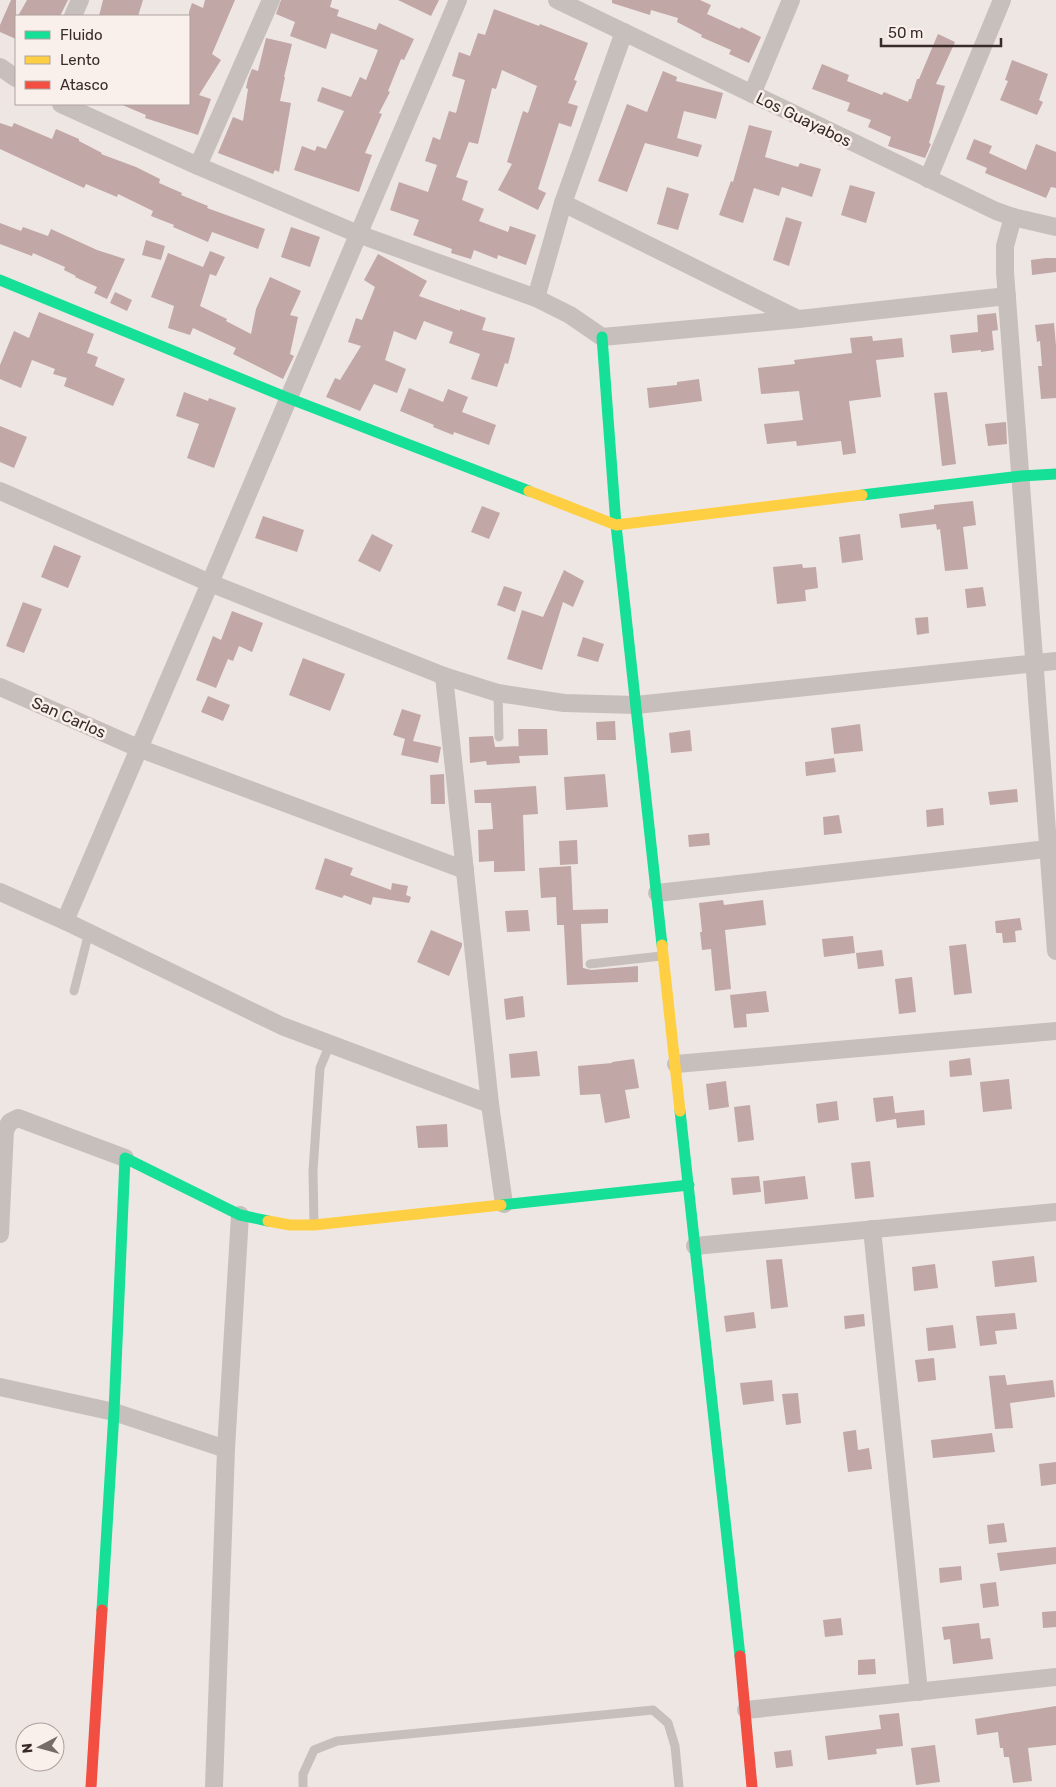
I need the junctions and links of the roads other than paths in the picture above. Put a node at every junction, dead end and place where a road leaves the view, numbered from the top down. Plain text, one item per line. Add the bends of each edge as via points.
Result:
1 (80, 0) edge
2 (271, 0) edge
3 (458, 0) edge
4 (556, 0) edge
5 (791, 0) edge
6 (1002, 0) edge
7 (73, 15) edge
8 (624, 32) junction
9 (0, 67) edge
10 (15, 77) edge
11 (752, 94) junction
12 (63, 105) edge
13 (198, 166) junction
14 (928, 179) junction
15 (563, 203) junction
16 (1014, 218) junction
17 (1056, 227) edge
18 (358, 234) junction
19 (0, 280) edge
20 (1007, 296) junction
21 (536, 298) junction
22 (799, 319) junction
23 (602, 337) junction
24 (288, 398) junction
25 (1056, 474) edge
26 (1021, 476) junction
27 (0, 491) edge
28 (616, 525) junction
29 (210, 583) junction
30 (1056, 661) edge
31 (1035, 663) junction
32 (444, 676) junction
33 (0, 687) edge
34 (498, 693) junction
35 (636, 705) junction
36 (499, 737) dead end
37 (138, 748) junction
38 (1052, 848) edge
39 (465, 870) junction
40 (0, 892) edge
41 (657, 892) junction
42 (65, 921) junction
43 (89, 932) junction
44 (1056, 951) edge
45 (664, 955) junction
46 (590, 964) dead end
47 (74, 990) dead end
48 (1056, 1031) edge
49 (330, 1044) junction
50 (676, 1064) junction
51 (490, 1104) junction
52 (125, 1158) junction
53 (689, 1185) junction
54 (504, 1204) junction
55 (1056, 1212) edge
56 (240, 1215) junction
57 (314, 1225) junction
58 (872, 1229) junction
59 (0, 1234) edge
60 (696, 1246) junction
61 (0, 1387) edge
62 (114, 1412) junction
63 (226, 1449) junction
64 (1056, 1677) edge
65 (919, 1692) junction
66 (746, 1710) junction
67 (91, 1787) edge
68 (214, 1787) edge
69 (303, 1787) edge
70 (679, 1787) edge
71 (752, 1787) edge

1 - 7 street
2 - 13 street
3 - 18 street
4 - 8 street, Los Guayabos
5 - 11 street
6 - 14 street
8 - 11 street, Los Guayabos
8 - 15 street
9 - 10 street
11 - 14 street, Los Guayabos
12 - 13 street
13 - 18 street
14 - 16 street, Los Guayabos
15 - 21 street
15 - 22 street
16 - 17 street, Los Guayabos
16 - 20 street via 1005,246
18 - 21 street
18 - 24 street
19 - 24 street
20 - 22 street
20 - 26 street
21 - 23 street via 570,315
22 - 23 street
23 - 28 street
24 - 28 street
24 - 29 street
25 - 26 street
26 - 28 street
26 - 31 street
27 - 29 street
28 - 35 street
29 - 32 street
29 - 37 street
30 - 31 street
31 - 35 street
31 - 38 street
32 - 34 street
32 - 39 street
33 - 37 street, San Carlos
34 - 35 street via 564,703
34 - 36 lane
35 - 41 street
37 - 39 street, San Carlos
37 - 42 street
38 - 41 street
38 - 44 street
39 - 51 street
40 - 42 street
41 - 45 street
42 - 43 street
43 - 47 lane
43 - 49 street via 282,1026
45 - 46 lane
45 - 50 street
48 - 50 street
49 - 51 street
49 - 57 lane via 320,1068 313,1171
50 - 53 street
51 - 54 street
52 - 56 street
52 - 59 street via 18,1118 10,1122 5,1130
52 - 62 street
53 - 54 street
53 - 60 street
54 - 57 street
55 - 58 street
56 - 57 street via 290,1225
56 - 63 street
58 - 60 street
58 - 65 street
60 - 66 street
61 - 62 street
62 - 63 street
62 - 67 street
63 - 68 street
64 - 65 street
65 - 66 street
66 - 71 street
69 - 70 lane via 303,1774 314,1750 337,1741 653,1710 668,1723

